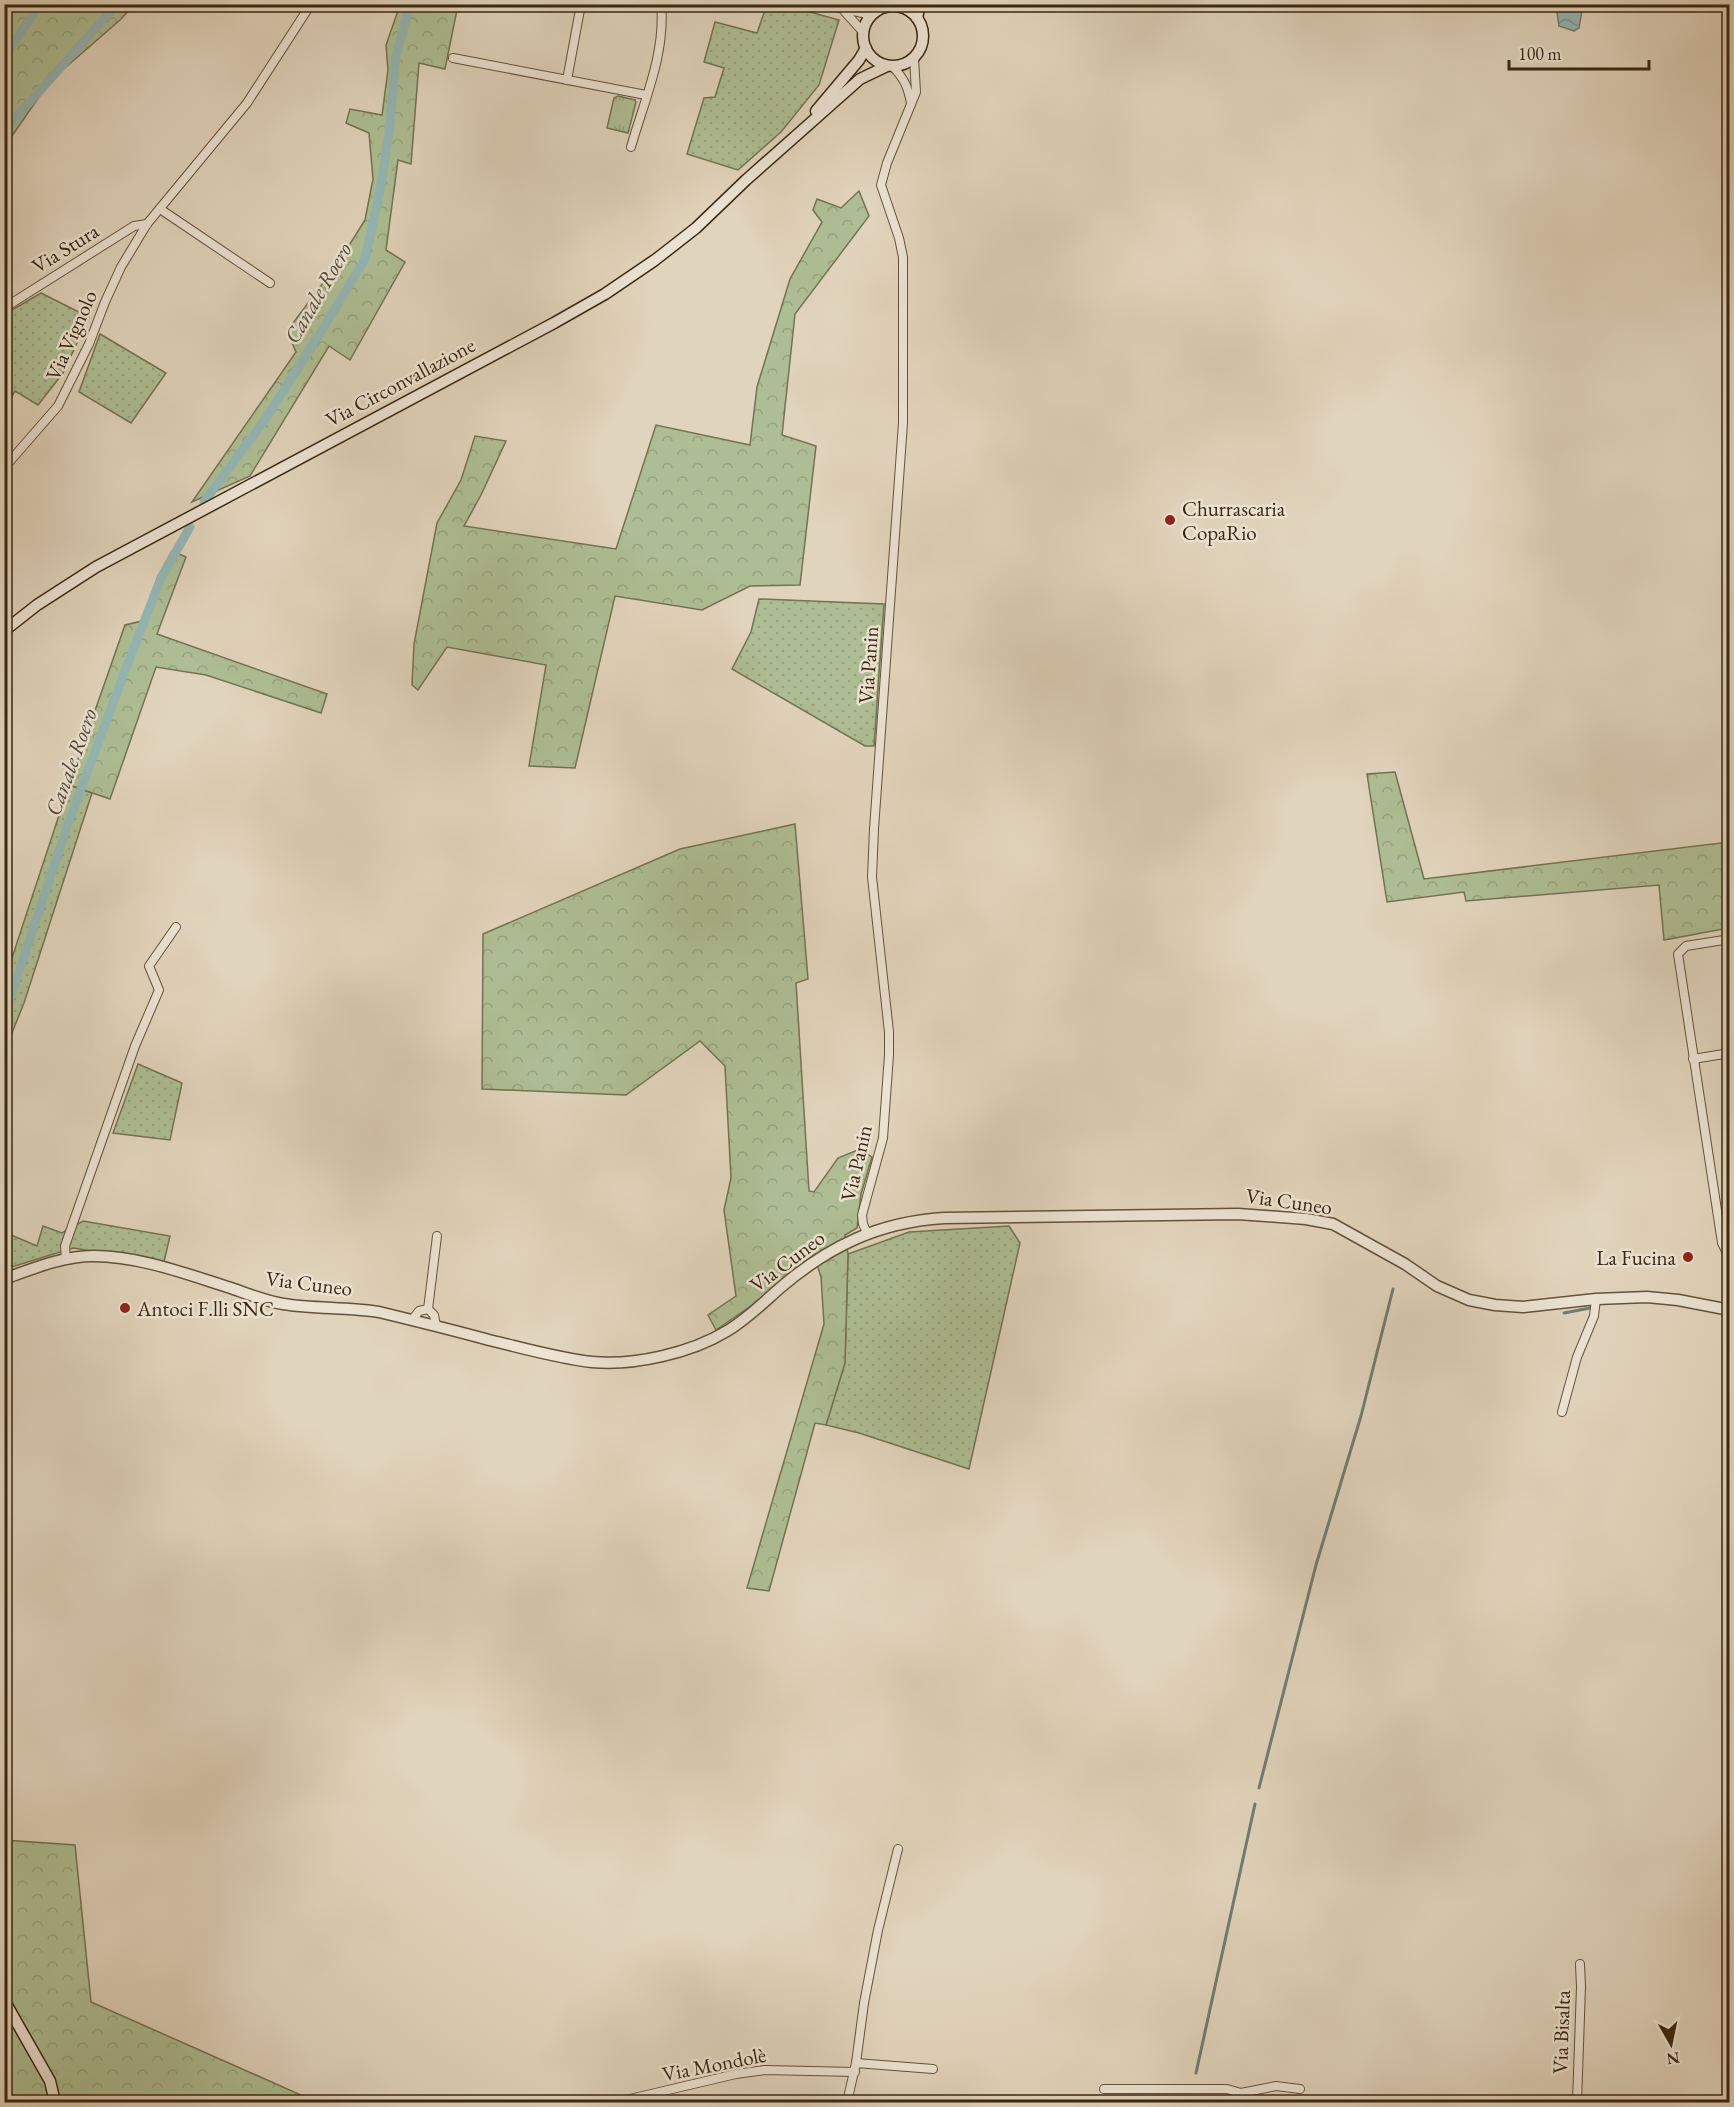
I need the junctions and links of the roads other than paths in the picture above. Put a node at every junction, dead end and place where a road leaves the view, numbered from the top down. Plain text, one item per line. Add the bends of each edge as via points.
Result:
1 (311, 4) edge
2 (581, 4) edge
3 (661, 4) edge
4 (821, 4) edge
5 (920, 4) edge
6 (900, 6) edge
7 (842, 10) junction
8 (872, 15) junction
9 (917, 18) junction
10 (864, 33) junction
11 (866, 48) junction
12 (453, 58) dead end
13 (914, 58) junction
14 (889, 66) junction
15 (567, 80) junction
16 (646, 95) junction
17 (911, 104) junction
18 (793, 138) junction
19 (631, 147) dead end
20 (160, 209) junction
21 (147, 224) junction
22 (270, 283) dead end
23 (4, 308) edge
24 (4, 468) edge
25 (4, 631) edge
26 (176, 927) dead end
27 (1730, 939) edge
28 (1730, 1053) edge
29 (1693, 1059) junction
30 (867, 1233) junction
31 (437, 1236) dead end
32 (1729, 1257) edge
33 (66, 1260) junction
34 (4, 1279) edge
35 (1596, 1299) junction
36 (428, 1309) junction
37 (1729, 1310) edge
38 (412, 1320) junction
39 (436, 1326) junction
40 (1562, 1412) dead end
41 (898, 1849) dead end
42 (1580, 1964) dead end
43 (4, 2000) edge
44 (856, 2067) junction
45 (933, 2069) dead end
46 (1300, 2088) dead end
47 (1104, 2090) dead end
48 (1241, 2093) junction
49 (55, 2103) edge
50 (617, 2103) edge
51 (847, 2103) edge
52 (1245, 2103) edge
53 (1577, 2103) edge

1 - 20 street, Via Vignolo via 247,103
2 - 15 street
3 - 16 street via 660,53
4 - 7 street
5 - 9 street
6 - 8 street
6 - 9 street
7 - 8 street
7 - 10 street
8 - 10 street
9 - 13 street via 924,37
10 - 11 street
11 - 14 street via 877,62
11 - 18 street, Via Circonvallazione
12 - 15 street
13 - 14 street via 906,64
13 - 17 street, Via Panin via 916,92
14 - 17 street via 902,75
14 - 18 street, Via Circonvallazione via 860,79
15 - 16 street
16 - 19 street
17 - 30 street, Via Panin via 881,185 903,257 904,400 872,877 889,1055 883,1138 862,1215
18 - 25 street, Via Circonvallazione via 696,228 604,294 96,567
20 - 21 street, Via Vignolo
20 - 22 street
21 - 23 street, Via Stura via 135,226
21 - 24 street, Via Vignolo via 121,267 58,406
26 - 33 street via 149,966 159,990 135,1046 65,1246
27 - 29 street via 1686,946 1678,954
28 - 29 street
29 - 32 street via 1722,1243
30 - 35 street, Via Cuneo via 895,1224 944,1218 1238,1214 1306,1219 1333,1224 1406,1264 1437,1286 1469,1300 1523,1307
30 - 39 street, Via Cuneo via 817,1261 726,1331 651,1358 594,1362
31 - 36 street
33 - 34 street, Via Cuneo
33 - 38 street, Via Cuneo via 91,1256 150,1264 283,1304 353,1308
35 - 37 street, Via Cuneo via 1647,1297
35 - 40 street
36 - 38 street via 419,1311
36 - 39 street
38 - 39 street, Via Cuneo
41 - 44 street via 878,1930
42 - 53 street, Via Bisalta
43 - 49 street via 50,2081
44 - 45 street, Via Mondolè
44 - 50 street, Via Mondolè via 736,2074
44 - 51 street
46 - 48 street via 1276,2086
47 - 48 street via 1227,2089
48 - 52 street

